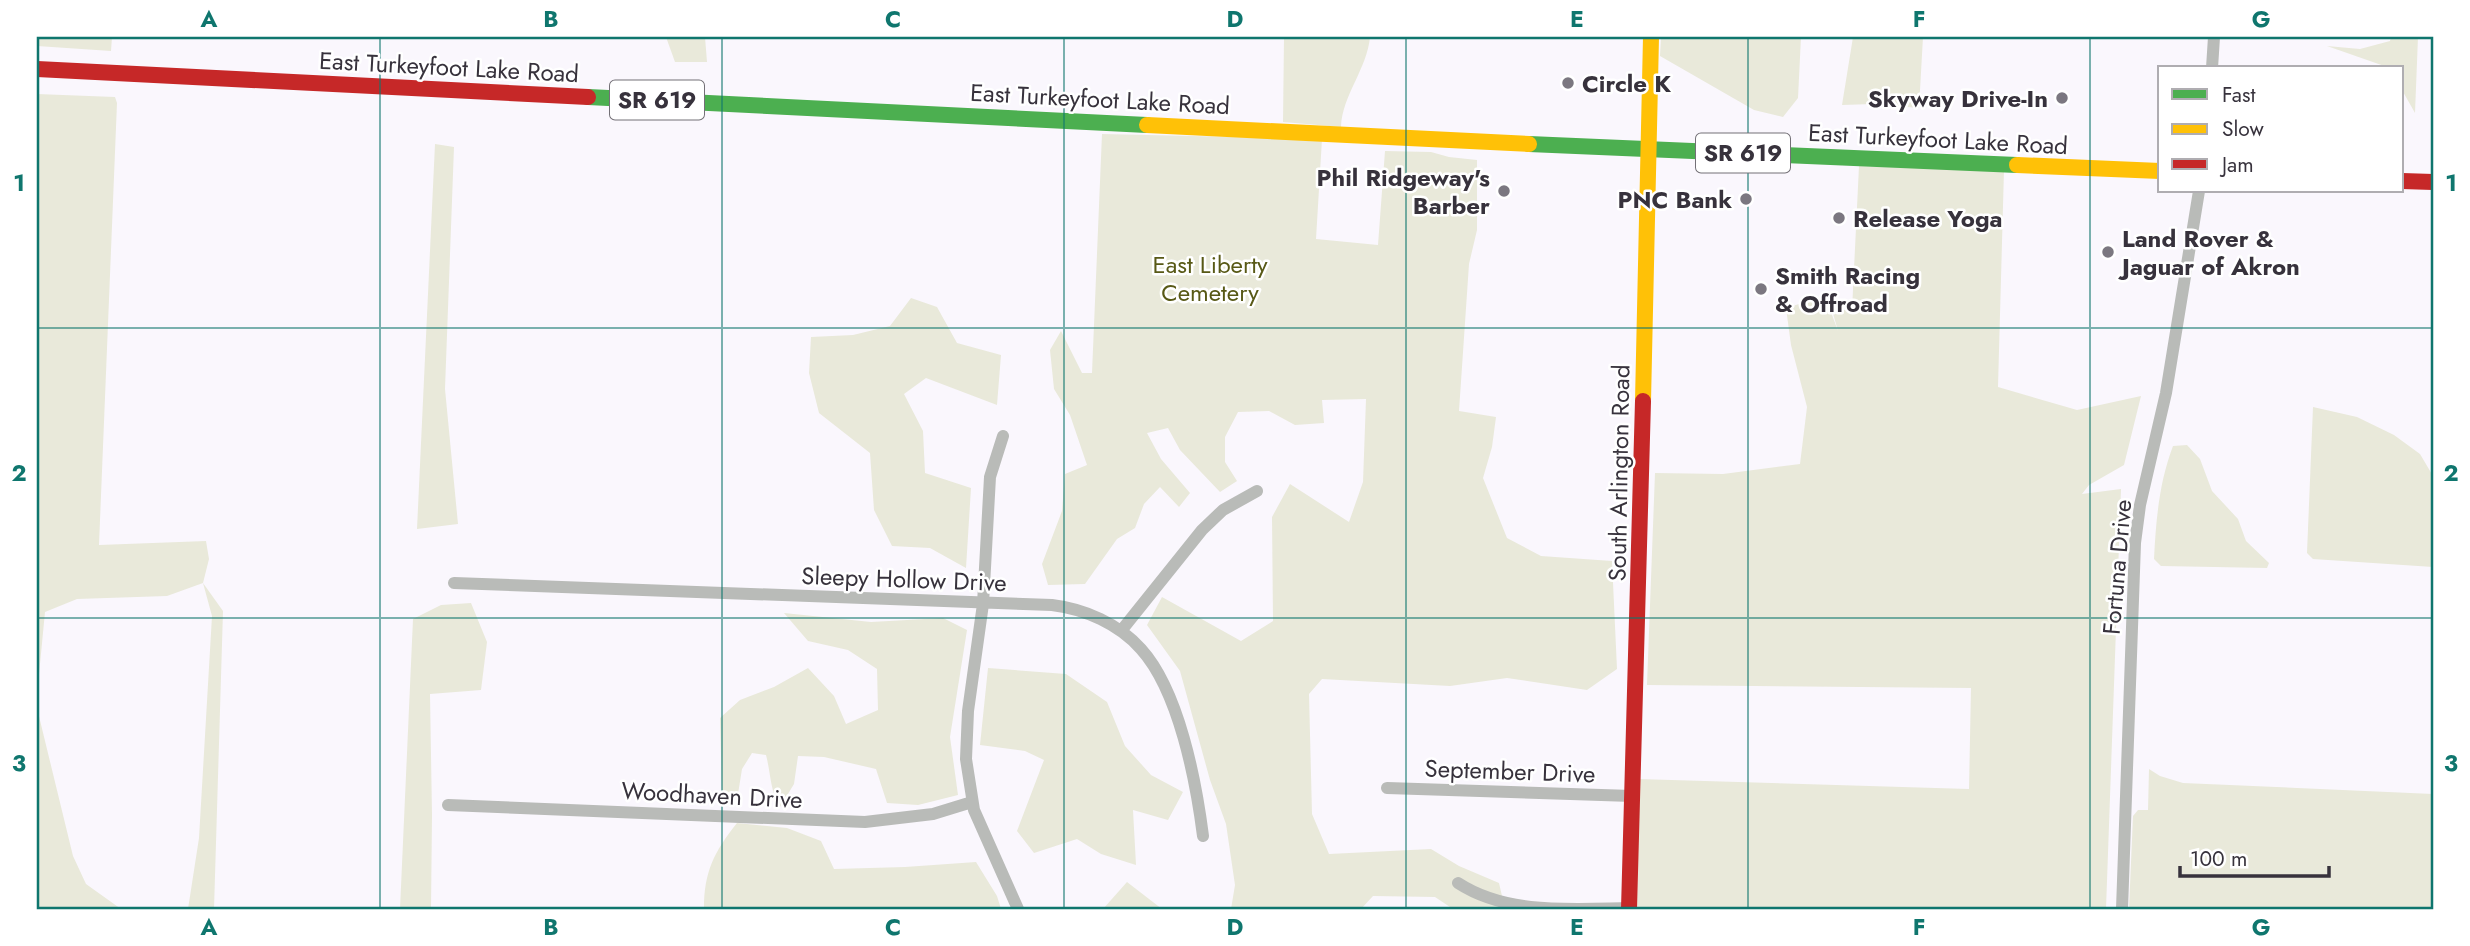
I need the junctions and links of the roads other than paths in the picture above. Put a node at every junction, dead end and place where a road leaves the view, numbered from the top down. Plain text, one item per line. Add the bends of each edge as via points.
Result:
1 (1651, 37) edge
2 (2214, 37) edge
3 (2212, 66) edge
4 (37, 69) edge
5 (1647, 150) junction
6 (2158, 171) edge
7 (2404, 181) edge
8 (2433, 182) edge
9 (2199, 192) edge
10 (1003, 436) dead end
11 (1256, 491) dead end
12 (454, 583) dead end
13 (984, 604) junction
14 (1121, 631) junction
15 (1387, 788) dead end
16 (1632, 796) junction
17 (972, 802) junction
18 (448, 805) dead end
19 (1203, 836) dead end
20 (1458, 883) dead end
21 (1018, 909) edge
22 (1629, 909) edge
23 (2122, 909) edge

1 - 5 main road, South Arlington Road
2 - 3 street
4 - 5 main road, East Turkeyfoot Lake Road / SR 619
5 - 6 main road, East Turkeyfoot Lake Road / SR 619
5 - 16 main road, South Arlington Road
7 - 8 main road
9 - 23 street, Fortuna Drive via 2173,356 2135,543
10 - 13 street via 990,477
11 - 14 street via 1223,510 1202,530
12 - 13 street, Sleepy Hollow Drive
13 - 14 street, Sleepy Hollow Drive via 1058,606
13 - 17 street via 965,738
14 - 19 street, Sleepy Hollow Drive via 1153,666 1175,714 1194,777
15 - 16 street, September Drive
16 - 22 main road, South Arlington Road
17 - 18 street, Woodhaven Drive via 933,814 865,822
17 - 21 street
20 - 22 street via 1481,896 1512,904

